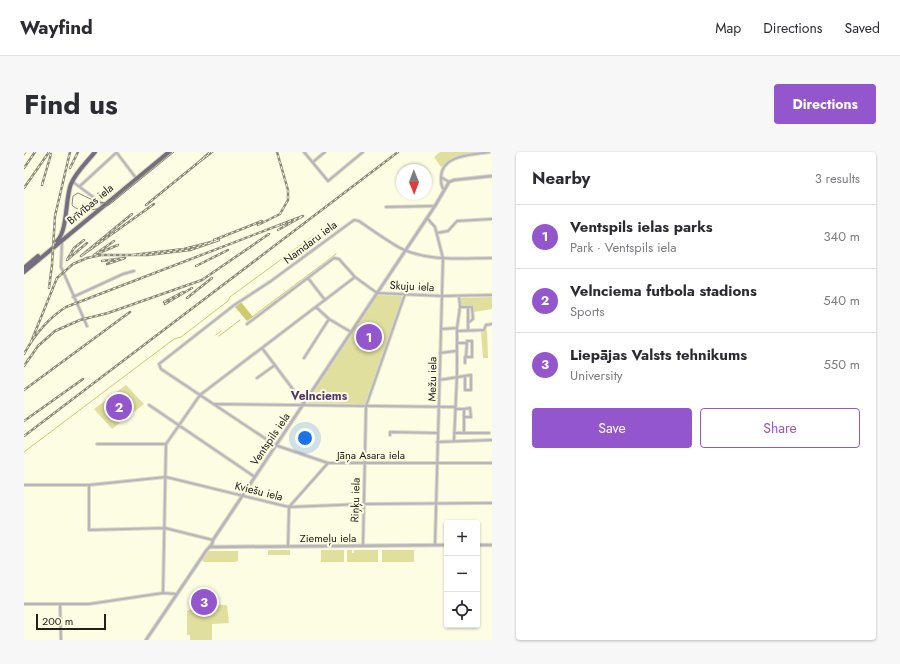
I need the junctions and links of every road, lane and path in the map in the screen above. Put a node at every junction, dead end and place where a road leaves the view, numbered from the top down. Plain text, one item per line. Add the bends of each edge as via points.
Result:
1 (95, 152) edge
2 (117, 152) edge
3 (169, 152) edge
4 (304, 152) edge
5 (325, 152) edge
6 (363, 152) edge
7 (490, 152) edge
8 (313, 162) junction
9 (441, 176) junction
10 (492, 176) edge
11 (137, 178) junction
12 (72, 182) junction
13 (449, 182) junction
14 (80, 186) junction
15 (444, 190) junction
16 (104, 205) junction
17 (435, 206) junction
18 (386, 207) dead end
19 (427, 218) junction
20 (492, 219) edge
21 (437, 233) junction
22 (62, 238) junction
23 (406, 250) junction
24 (443, 258) junction
25 (492, 258) edge
26 (24, 268) edge
27 (134, 271) dead end
28 (24, 272) edge
29 (355, 277) junction
30 (308, 278) junction
31 (377, 293) junction
32 (405, 294) junction
33 (492, 295) edge
34 (442, 296) junction
35 (459, 296) junction
36 (73, 297) junction
37 (325, 300) junction
38 (316, 307) junction
39 (460, 307) junction
40 (468, 307) junction
41 (329, 319) junction
42 (468, 323) junction
43 (247, 324) dead end
44 (492, 324) edge
45 (87, 326) dead end
46 (441, 329) junction
47 (457, 329) junction
48 (468, 331) junction
49 (351, 332) junction
50 (456, 343) junction
51 (466, 343) junction
52 (262, 348) junction
53 (456, 351) junction
54 (440, 353) junction
55 (466, 357) junction
56 (304, 358) dead end
57 (465, 363) dead end
58 (159, 364) joint
59 (275, 364) junction
60 (465, 377) junction
61 (257, 378) dead end
62 (456, 378) junction
63 (439, 380) junction
64 (200, 395) junction
65 (213, 404) junction
66 (304, 404) junction
67 (149, 405) dead end
68 (366, 406) junction
69 (439, 407) junction
70 (455, 408) junction
71 (464, 409) junction
72 (464, 417) junction
73 (179, 425) junction
74 (438, 433) junction
75 (454, 433) junction
76 (464, 433) junction
77 (489, 433) dead end
78 (390, 435) dead end
79 (492, 440) edge
80 (438, 442) junction
81 (454, 442) junction
82 (97, 444) dead end
83 (166, 444) junction
84 (275, 445) junction
85 (328, 463) junction
86 (365, 463) junction
87 (437, 463) junction
88 (492, 463) edge
89 (166, 477) junction
90 (255, 477) junction
91 (24, 485) edge
92 (89, 485) junction
93 (243, 495) junction
94 (435, 503) junction
95 (492, 503) edge
96 (363, 504) junction
97 (289, 507) junction
98 (165, 528) junction
99 (214, 540) junction
100 (435, 545) junction
101 (444, 545) edge
102 (480, 545) edge
103 (492, 545) edge
104 (288, 546) junction
105 (363, 546) junction
106 (210, 547) junction
107 (163, 593) junction
108 (177, 594) junction
109 (24, 604) edge
110 (60, 604) junction
111 (61, 640) edge
112 (146, 640) edge

1 - 12 highway
2 - 11 street
2 - 14 street
3 - 11 highway, Brīvības iela
4 - 8 street
5 - 8 street
6 - 8 street via 328,181
7 - 9 street via 450,161 442,169
9 - 13 street
9 - 15 street
10 - 13 street
11 - 16 highway, Brīvības iela
12 - 14 street
12 - 22 highway via 68,193
13 - 15 street
14 - 16 street
15 - 17 street
16 - 22 highway, Brīvības iela
17 - 18 street
17 - 19 street, Ventspils iela
19 - 21 street, Mežu iela
19 - 23 street, Ventspils iela
20 - 21 street via 457,221 448,231
21 - 24 street, Mežu iela
22 - 26 highway, Brīvības iela
22 - 28 highway, Brīvības iela
22 - 36 street via 60,264
23 - 24 street, Namdaru iela
23 - 31 street, Ventspils iela
23 - 58 street, Namdaru iela via 359,221 352,221 233,306
24 - 25 street, Namdaru iela
24 - 34 street, Mežu iela
27 - 36 street
29 - 30 street, Skuju iela via 336,258
29 - 31 street, Skuju iela
29 - 37 street
30 - 37 street
30 - 43 street, Skuju iela
31 - 32 street, Skuju iela
31 - 49 street, Ventspils iela
32 - 34 street, Skuju iela
32 - 68 street, Riņķu iela
33 - 35 street, Skuju iela
34 - 35 street, Skuju iela
34 - 46 street, Mežu iela
35 - 39 street
36 - 45 street
37 - 38 street
38 - 41 street
38 - 52 street
39 - 40 street
39 - 47 street
40 - 42 street
40 - 42 street via 473,308 474,319
41 - 49 street
41 - 56 street
42 - 48 street
44 - 48 street via 486,325 484,330
46 - 47 street
46 - 54 street, Mežu iela
47 - 48 street
47 - 50 street
49 - 66 street, Ventspils iela
50 - 51 street
50 - 53 street
51 - 55 street
51 - 55 street via 472,341 472,357
52 - 59 street
52 - 64 street
53 - 54 street
53 - 62 street
54 - 63 street, Mežu iela
55 - 57 street
58 - 64 street, Jāņa Asara iela via 161,369
59 - 61 street
59 - 66 street
60 - 60 street via 465,390 471,390 471,375
60 - 62 street
62 - 63 street
62 - 70 street
63 - 69 street, Mežu iela
64 - 65 street, Jāņa Asara iela
64 - 73 street
65 - 66 street
65 - 84 street, Jāņa Asara iela
66 - 68 street
66 - 84 street, Ventspils iela
67 - 73 street
68 - 69 street
68 - 86 street, Riņķu iela
69 - 70 street
69 - 74 street, Mežu iela
70 - 71 street
70 - 75 street
71 - 72 street
71 - 72 street via 470,408 471,417
72 - 76 street
73 - 83 street
73 - 90 street
74 - 78 street via 390,432
74 - 80 street, Mežu iela
75 - 76 street
75 - 81 street
76 - 77 street
79 - 81 street
80 - 81 street
80 - 87 street, Mežu iela
82 - 83 street
83 - 89 street
84 - 85 street, Jāņa Asara iela
84 - 90 street, Ventspils iela
85 - 86 street, Jāņa Asara iela
85 - 97 street
86 - 87 street, Jāņa Asara iela
86 - 96 street, Riņķu iela
87 - 88 street, Jāņa Asara iela
87 - 94 street, Mežu iela
89 - 92 street, Kviešu iela
89 - 93 street, Kviešu iela
89 - 98 street
90 - 93 street, Ventspils iela
91 - 92 street, Kviešu iela
92 - 98 street via 88,530
93 - 97 street, Kviešu iela
93 - 99 street, Ventspils iela
94 - 95 street, Kviešu iela
94 - 96 street, Kviešu iela
94 - 100 street, Mežu iela
96 - 97 street, Kviešu iela
96 - 105 street, Riņķu iela
97 - 104 street
98 - 99 street
98 - 107 street
99 - 106 street, Ventspils iela
100 - 101 street, Ziemeļu iela
100 - 105 street, Ziemeļu iela
102 - 103 street
104 - 105 street, Ziemeļu iela
104 - 106 street, Ziemeļu iela
106 - 108 street, Ventspils iela
107 - 108 street
107 - 110 street via 88,604
108 - 112 street, Ventspils iela
109 - 110 street
110 - 111 street

